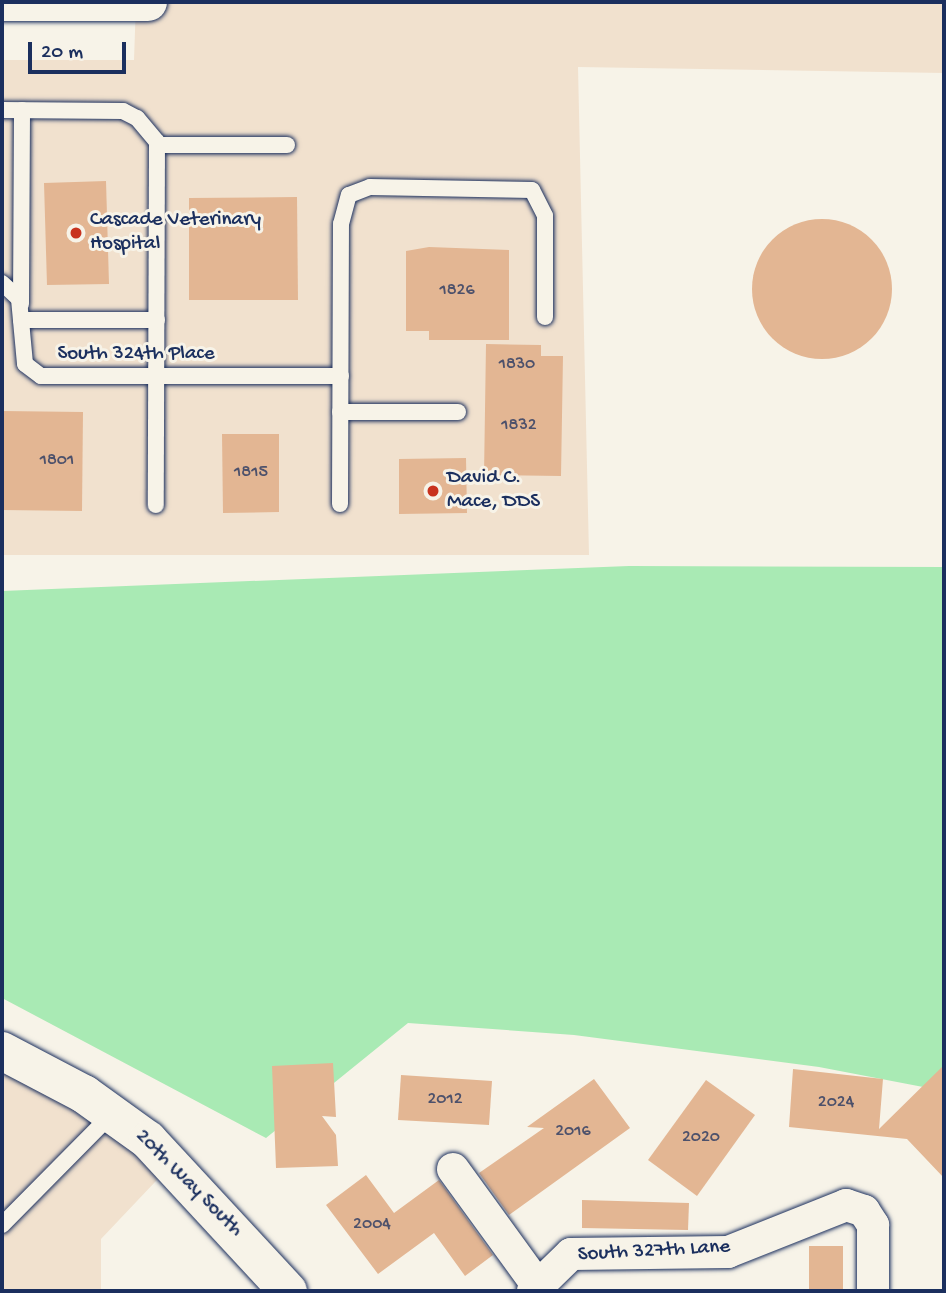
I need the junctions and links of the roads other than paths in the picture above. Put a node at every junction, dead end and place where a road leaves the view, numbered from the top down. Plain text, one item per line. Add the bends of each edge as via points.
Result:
1 (2, 2) edge
2 (148, 2) edge
3 (2, 110) edge
4 (22, 110) junction
5 (158, 145) junction
6 (287, 145) dead end
7 (2, 283) edge
8 (21, 315) junction
9 (545, 317) dead end
10 (157, 320) junction
11 (341, 376) junction
12 (157, 377) junction
13 (341, 412) junction
14 (458, 412) dead end
15 (340, 504) dead end
16 (156, 505) dead end
17 (2, 1051) edge
18 (113, 1113) junction
19 (453, 1169) dead end
20 (2, 1225) edge
21 (536, 1289) edge
22 (288, 1291) edge
23 (873, 1291) edge

1 - 2 street
3 - 4 lane
4 - 5 lane via 123,111 137,118
4 - 8 lane, South 324th Place
5 - 6 lane
5 - 10 lane
7 - 8 lane via 17,294
8 - 10 lane
8 - 12 lane, South 324th Place via 23,358 36,374
9 - 11 lane via 544,209 532,190 360,188 342,209
10 - 12 lane
11 - 12 lane, South 324th Place
11 - 13 lane
12 - 16 lane
13 - 14 lane
13 - 15 lane
17 - 18 street, 20th Way South
18 - 20 lane
18 - 22 street, 20th Way South via 173,1163
19 - 21 street
21 - 23 street, South 327th Lane via 577,1252 728,1252 846,1205 864,1211 873,1225

